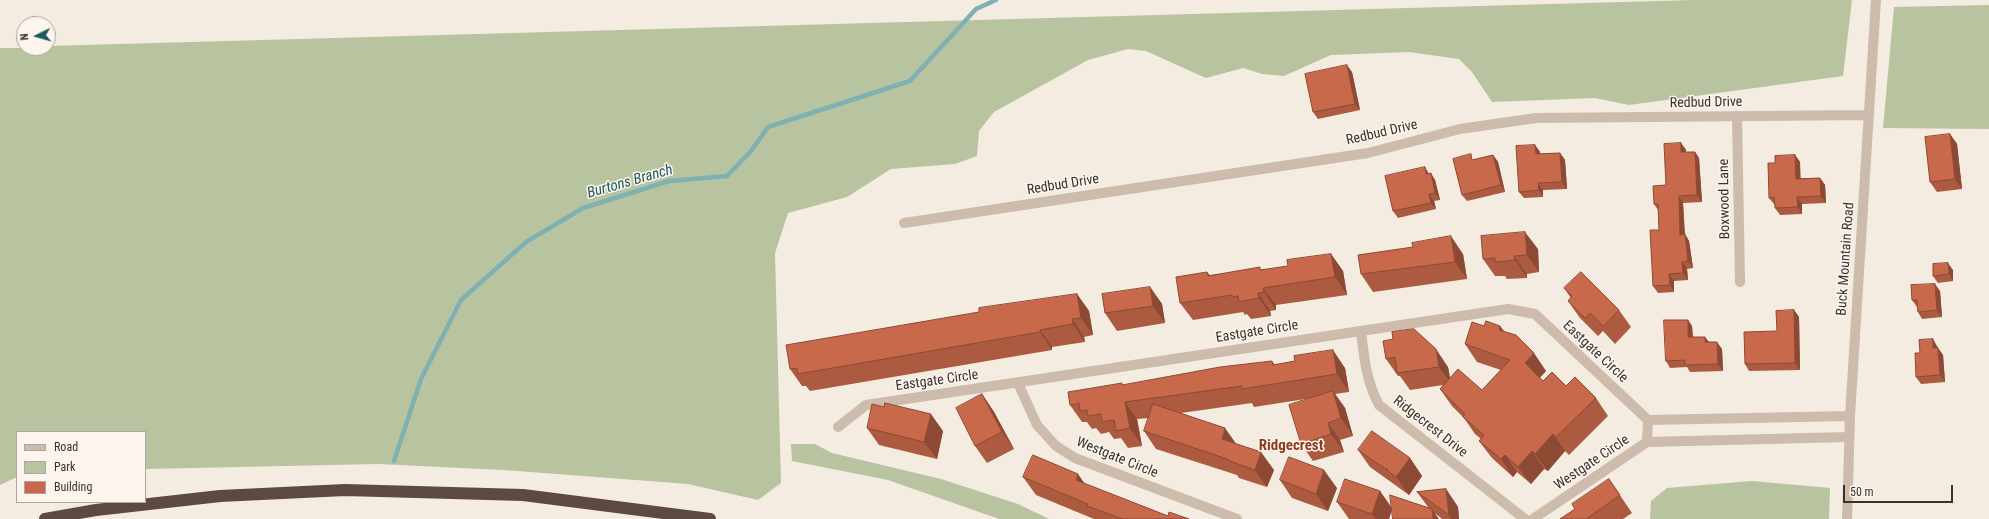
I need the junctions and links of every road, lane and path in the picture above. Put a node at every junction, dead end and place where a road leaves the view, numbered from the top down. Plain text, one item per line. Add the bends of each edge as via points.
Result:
1 (1876, 0) edge
2 (1869, 115) junction
3 (1737, 116) junction
4 (904, 223) dead end
5 (1740, 282) dead end
6 (1361, 331) junction
7 (1018, 383) junction
8 (1850, 416) junction
9 (1648, 420) junction
10 (838, 427) dead end
11 (1849, 437) junction
12 (1648, 442) junction
13 (45, 519) edge
14 (710, 519) edge
15 (1237, 519) edge
16 (1525, 519) edge
17 (1533, 519) edge
18 (1847, 519) edge

1 - 2 street, Buck Mountain Road
2 - 3 street, Redbud Drive
2 - 8 street, Buck Mountain Road
3 - 4 street, Redbud Drive via 1536,118 1460,129 1368,153
3 - 5 street, Boxwood Lane
6 - 7 street, Eastgate Circle
6 - 9 street, Eastgate Circle via 1508,309 1535,314
6 - 16 street, Ridgecrest Drive via 1370,390 1379,405
7 - 10 street, Eastgate Circle via 866,405
7 - 15 street, Westgate Circle via 1037,425 1056,446 1074,458
8 - 9 street
8 - 11 street, Buck Mountain Road
9 - 12 street, Westgate Circle
11 - 12 street
11 - 18 street, Buck Mountain Road
12 - 17 street, Westgate Circle
13 - 14 highway via 96,510 220,496 345,490 523,495

